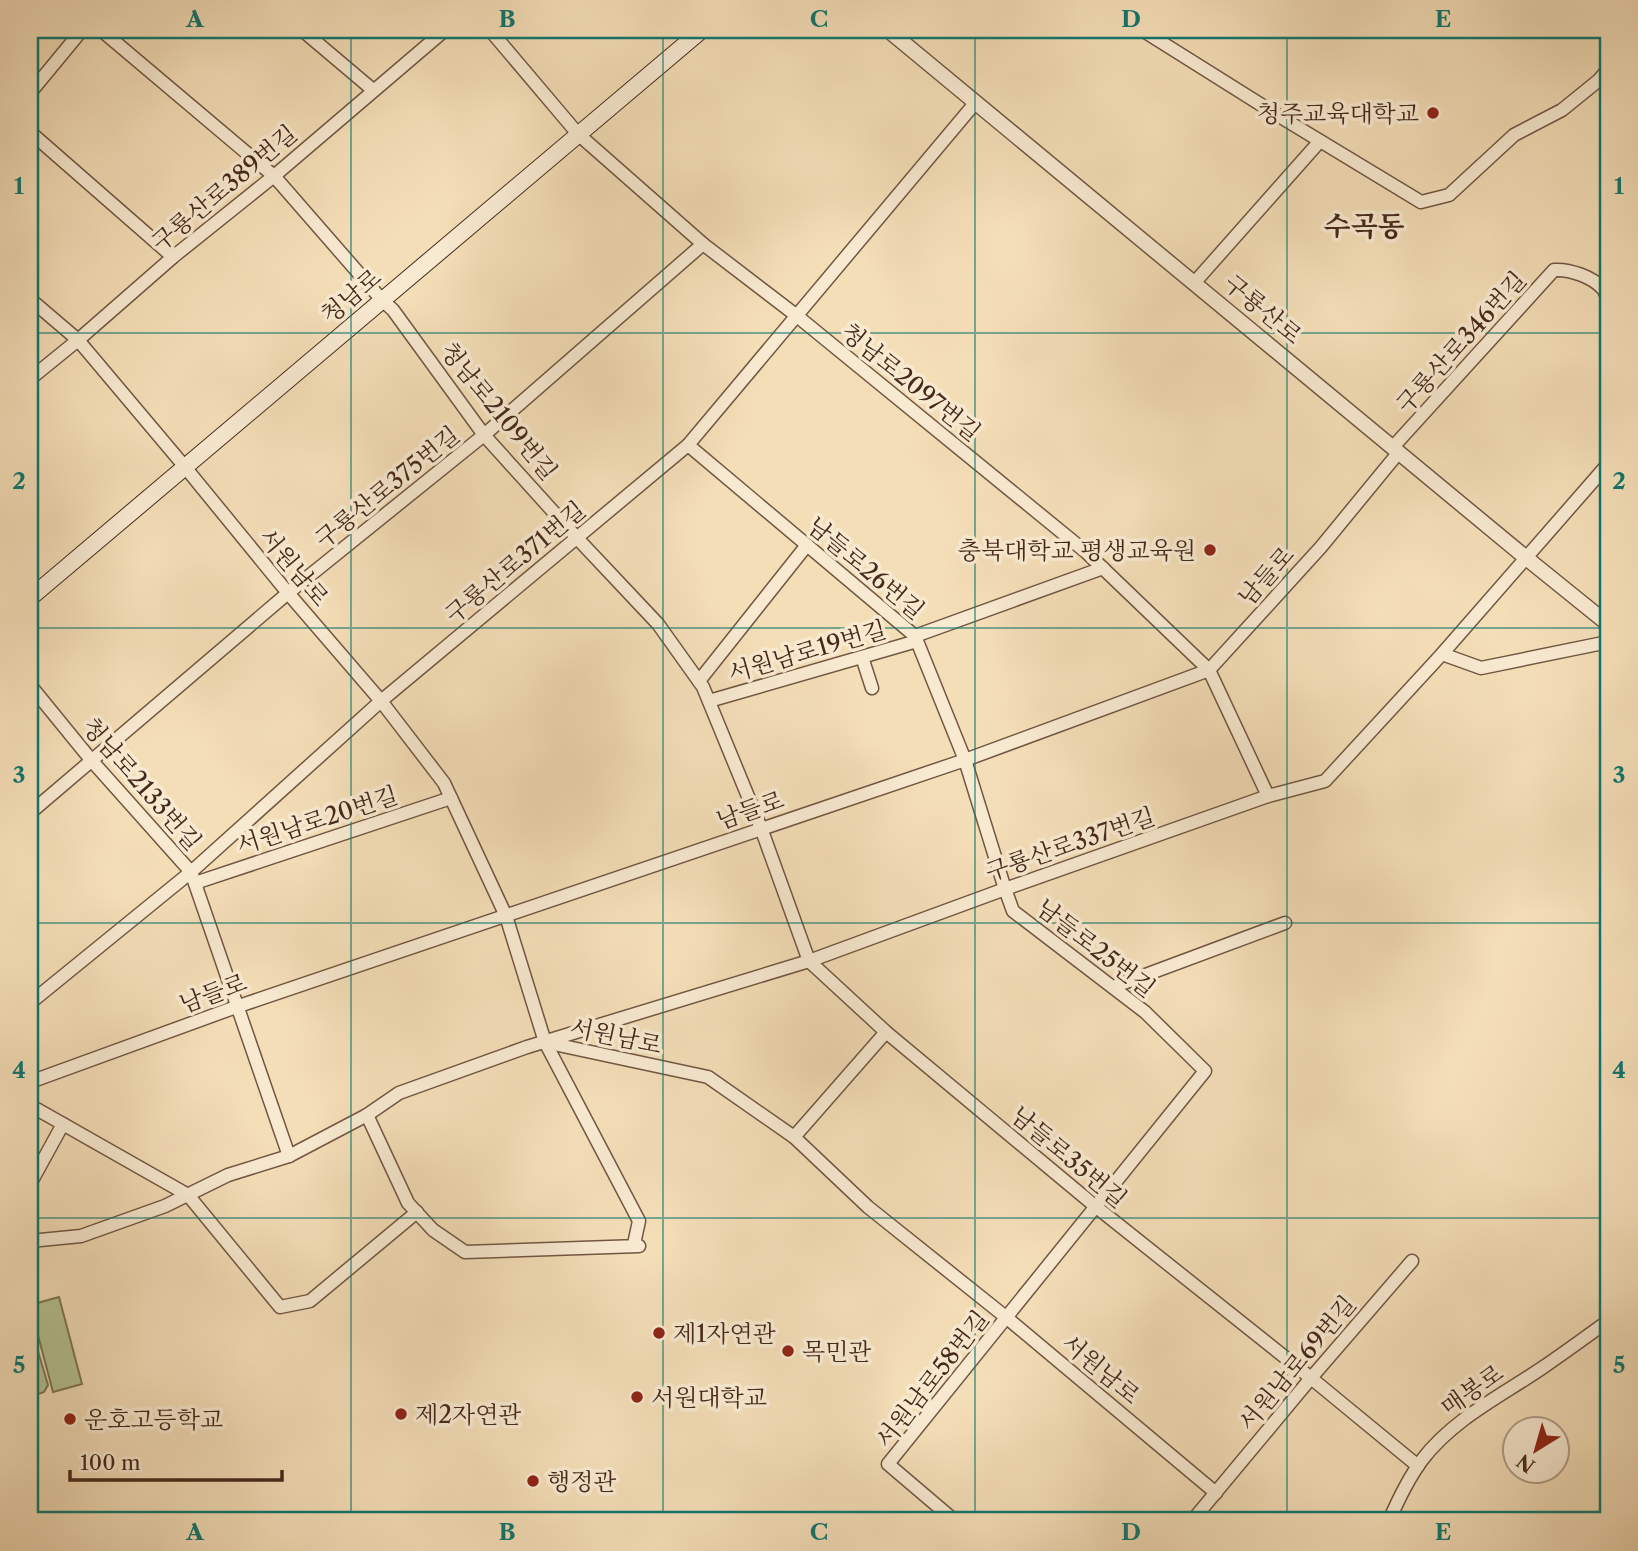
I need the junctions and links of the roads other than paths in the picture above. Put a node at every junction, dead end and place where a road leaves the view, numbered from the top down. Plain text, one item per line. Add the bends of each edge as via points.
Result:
1 (82, 30) edge
2 (101, 30) edge
3 (302, 30) edge
4 (445, 30) edge
5 (490, 30) edge
6 (702, 30) edge
7 (888, 30) edge
8 (1142, 30) edge
9 (1608, 69) edge
10 (373, 90) junction
11 (30, 93) edge
12 (976, 102) junction
13 (30, 132) edge
14 (578, 134) junction
15 (1320, 141) junction
16 (274, 176) junction
17 (703, 244) junction
18 (173, 257) junction
19 (1195, 282) junction
20 (30, 299) edge
21 (382, 300) junction
22 (1608, 300) edge
23 (797, 316) junction
24 (78, 340) junction
25 (30, 379) edge
26 (484, 435) junction
27 (688, 445) junction
28 (1396, 450) junction
29 (1608, 464) edge
30 (185, 467) junction
31 (577, 538) junction
32 (807, 545) junction
33 (1525, 557) junction
34 (1103, 568) junction
35 (288, 593) junction
36 (30, 598) edge
37 (1608, 624) edge
38 (916, 638) junction
39 (1608, 642) edge
40 (1442, 654) junction
41 (862, 657) junction
42 (1209, 670) junction
43 (699, 681) junction
44 (30, 685) edge
45 (872, 688) dead end
46 (381, 701) junction
47 (709, 701) junction
48 (965, 760) junction
49 (92, 761) junction
50 (1268, 796) junction
51 (451, 798) junction
52 (30, 813) edge
53 (761, 828) junction
54 (193, 877) junction
55 (1005, 889) junction
56 (506, 916) junction
57 (1285, 923) dead end
58 (809, 961) junction
59 (1113, 987) junction
60 (30, 1003) edge
61 (236, 1007) junction
62 (886, 1032) junction
63 (545, 1042) junction
64 (30, 1082) edge
65 (30, 1100) edge
66 (367, 1115) junction
67 (63, 1124) junction
68 (794, 1137) junction
69 (289, 1157) junction
70 (30, 1184) edge
71 (188, 1195) junction
72 (1095, 1206) junction
73 (417, 1212) junction
74 (30, 1241) edge
75 (1412, 1261) dead end
76 (1007, 1318) junction
77 (1608, 1321) edge
78 (1311, 1378) junction
79 (1418, 1466) junction
80 (1216, 1493) junction
81 (955, 1521) edge
82 (1192, 1521) edge
83 (1389, 1521) edge

1 - 11 street
2 - 16 street, 청남로2109번길
3 - 10 street
4 - 10 street, 구룡산로389번길
5 - 14 street, 청남로2097번길
6 - 14 main road, 청남로
7 - 12 street, 구룡산로
8 - 15 street
9 - 15 street via 1562,110 1514,135 1449,195 1421,202
10 - 16 street, 구룡산로389번길
12 - 19 street, 구룡산로
12 - 23 street, 구룡산로371번길
13 - 18 street
14 - 17 street, 청남로2097번길
14 - 21 main road, 청남로
15 - 19 street
16 - 18 street, 구룡산로389번길
16 - 21 street, 청남로2109번길
17 - 23 street, 청남로2097번길
17 - 26 street, 구룡산로375번길
18 - 24 street, 구룡산로389번길
19 - 28 street, 구룡산로
20 - 24 street, 서원남로
21 - 26 street, 청남로2109번길
21 - 30 main road, 청남로
22 - 28 street, 구룡산로346번길 via 1593,281 1554,270
23 - 27 street, 구룡산로371번길
23 - 34 street, 청남로2097번길
24 - 25 street, 구룡산로389번길
24 - 30 street, 서원남로
26 - 31 street, 청남로2109번길
26 - 35 street, 구룡산로375번길
27 - 31 street, 구룡산로371번길
27 - 32 street, 남들로26번길
28 - 33 street, 구룡산로
28 - 42 street, 남들로 via 1321,547
29 - 33 street, 구룡산로337번길
30 - 35 street, 서원남로
30 - 36 main road, 청남로
31 - 43 street, 청남로2109번길 via 658,624
31 - 46 street, 구룡산로371번길
32 - 38 street, 남들로26번길
32 - 43 street
33 - 37 street, 구룡산로
33 - 40 street, 구룡산로337번길
34 - 38 street, 서원남로19번길
34 - 42 street, 청남로2097번길
35 - 46 street, 서원남로
35 - 49 street, 구룡산로375번길
38 - 41 street, 서원남로19번길
38 - 48 street, 남들로26번길
39 - 40 street via 1481,668
40 - 50 street, 구룡산로337번길 via 1325,781
41 - 45 street
41 - 47 street, 서원남로19번길
42 - 48 street, 남들로
42 - 50 street
43 - 47 street, 청남로2109번길
44 - 49 street, 청남로2133번길
46 - 51 street, 서원남로
46 - 54 street, 구룡산로371번길
47 - 53 street, 청남로2109번길
48 - 53 street, 남들로
48 - 55 street, 남들로25번길
49 - 52 street, 구룡산로375번길
49 - 54 street, 청남로2133번길
50 - 55 street, 구룡산로337번길
51 - 54 street, 서원남로20번길
51 - 56 street, 서원남로
53 - 56 street, 남들로
53 - 58 street, 남들로35번길
54 - 60 street, 구룡산로371번길
54 - 61 street, 청남로2133번길
55 - 58 street, 구룡산로337번길
55 - 59 street, 남들로25번길 via 1013,911
56 - 61 street, 남들로
56 - 63 street, 서원남로
57 - 59 street
58 - 62 street, 남들로35번길
58 - 63 street, 구룡산로337번길
59 - 72 street, 남들로25번길 via 1205,1071
61 - 64 street, 남들로
61 - 69 street, 청남로2133번길
62 - 68 street
62 - 72 street, 남들로35번길
63 - 66 street, 구룡산로337번길 via 399,1093
63 - 68 street, 서원남로 via 708,1077
63 - 73 street via 639,1221 634,1244 639,1246 465,1252 433,1230
65 - 67 street via 33,1107
66 - 69 street, 구룡산로337번길
66 - 73 street via 408,1203
67 - 70 street
67 - 71 street
68 - 76 street, 서원남로 via 868,1207
69 - 71 street, 구룡산로337번길 via 228,1175
71 - 73 street via 280,1307 310,1301
71 - 74 street, 구룡산로337번길 via 81,1236
72 - 76 street
72 - 78 street, 남들로35번길
75 - 78 street, 서원남로69번길
76 - 80 street, 서원남로
76 - 81 street, 서원남로58번길 via 888,1464
77 - 79 street, 매봉로 via 1449,1430
78 - 79 street, 남들로35번길
78 - 80 street, 서원남로69번길
79 - 83 street, 매봉로
80 - 82 street, 서원남로69번길

